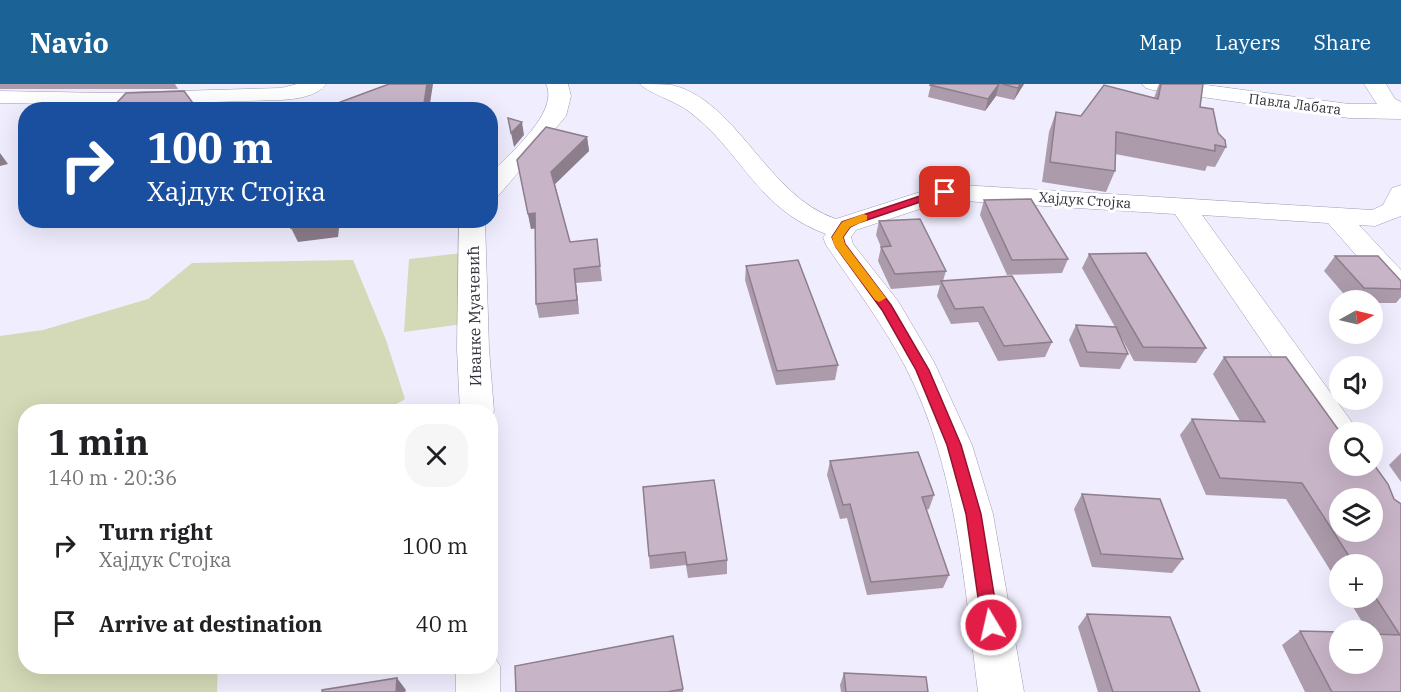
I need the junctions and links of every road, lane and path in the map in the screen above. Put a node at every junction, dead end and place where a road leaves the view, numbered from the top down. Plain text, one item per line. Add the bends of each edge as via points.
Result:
1 (315, 84) edge
2 (650, 84) edge
3 (1153, 84) edge
4 (1375, 84) edge
5 (565, 85) edge
6 (0, 97) edge
7 (1243, 98) junction
8 (1399, 111) edge
9 (1216, 114) edge
10 (498, 181) edge
11 (1401, 193) edge
12 (1184, 207) junction
13 (1337, 217) junction
14 (472, 228) edge
15 (840, 230) junction
16 (1401, 288) edge
17 (477, 404) edge
18 (1335, 422) edge
19 (478, 674) edge
20 (477, 692) edge
21 (1001, 692) edge

1 - 6 street via 290,93 247,96
2 - 15 street via 702,109 782,198 803,215
3 - 7 street, Павла Лабата
4 - 8 street via 1387,103
5 - 10 street via 555,116
7 - 8 street, Павла Лабата via 1349,111
7 - 9 street via 1233,108
11 - 13 street, Хајдук Стојка via 1394,210 1384,216
12 - 13 street, Хајдук Стојка
12 - 15 street, Хајдук Стојка via 945,192 855,220
12 - 18 street
13 - 16 street
14 - 17 street, Иванке Муачевић
15 - 21 street via 840,245 887,308 923,370 954,445 974,514
19 - 20 street

